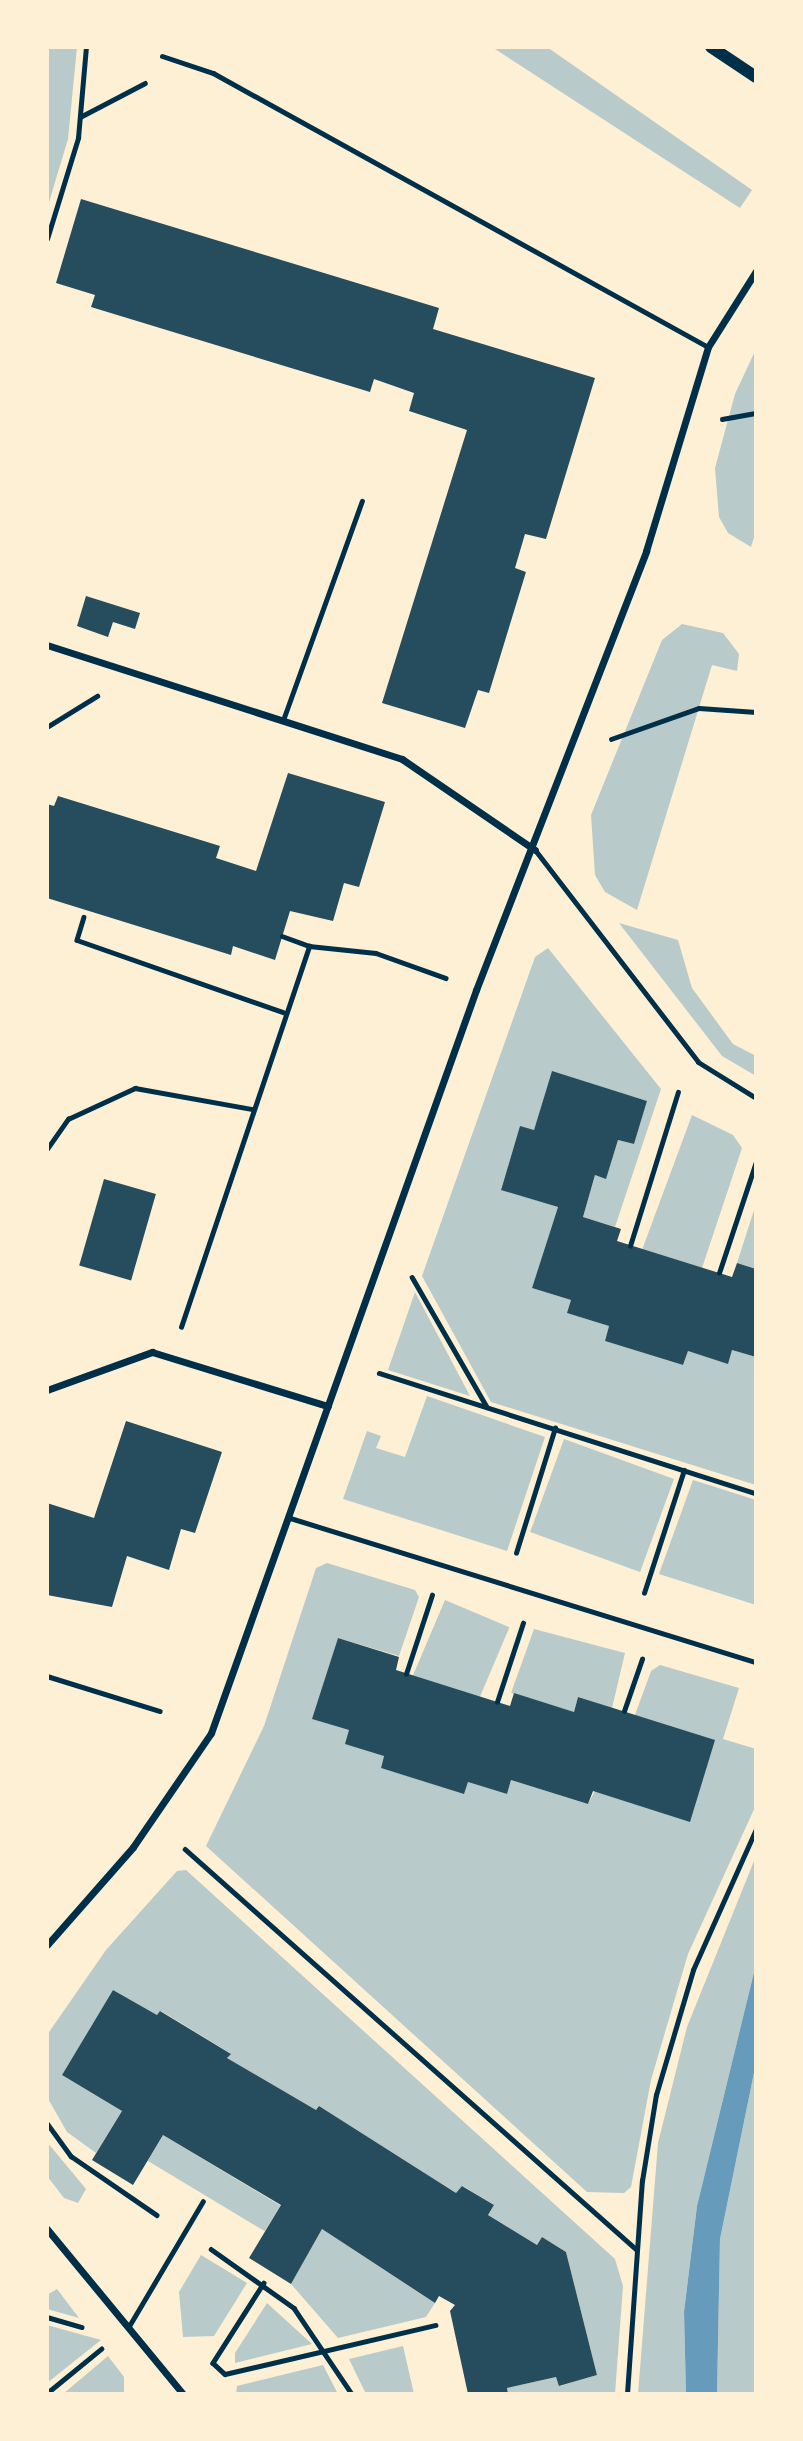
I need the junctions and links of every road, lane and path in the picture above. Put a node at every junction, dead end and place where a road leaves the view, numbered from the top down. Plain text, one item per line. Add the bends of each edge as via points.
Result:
1 (86, 47) edge
2 (711, 47) edge
3 (162, 56) joint
4 (756, 77) edge
5 (80, 117) junction
6 (47, 239) edge
7 (756, 271) edge
8 (708, 347) junction
9 (756, 413) edge
10 (719, 419) dead end
11 (362, 501) dead end
12 (47, 645) edge
13 (97, 695) dead end
14 (756, 712) edge
15 (283, 720) junction
16 (47, 727) edge
17 (611, 739) dead end
18 (535, 850) junction
19 (84, 917) dead end
20 (282, 936) dead end
21 (309, 946) junction
22 (476, 990) junction
23 (283, 1012) junction
24 (678, 1092) dead end
25 (756, 1098) edge
26 (252, 1110) junction
27 (47, 1149) edge
28 (756, 1162) edge
29 (631, 1246) dead end
30 (719, 1273) dead end
31 (412, 1277) dead end
32 (172, 1355) junction
33 (379, 1373) dead end
34 (47, 1390) edge
35 (328, 1406) junction
36 (488, 1408) junction
37 (555, 1428) junction
38 (684, 1470) junction
39 (756, 1493) edge
40 (290, 1518) junction
41 (512, 1567) dead end
42 (433, 1593) dead end
43 (640, 1606) dead end
44 (524, 1619) dead end
45 (643, 1656) dead end
46 (756, 1662) edge
47 (406, 1674) dead end
48 (47, 1676) edge
49 (497, 1702) dead end
50 (160, 1711) dead end
51 (624, 1712) dead end
52 (756, 1829) edge
53 (185, 1849) dead end
54 (47, 1945) edge
55 (203, 2201) dead end
56 (47, 2229) edge
57 (636, 2249) junction
58 (264, 2283) dead end
59 (435, 2325) dead end
60 (130, 2326) junction
61 (47, 2393) edge
62 (183, 2394) edge
63 (627, 2394) edge

1 - 5 path
2 - 4 street
3 - 5 path via 152,79
3 - 8 lane via 213,73
5 - 6 path
7 - 8 street
8 - 18 street via 646,551
9 - 10 path
11 - 15 lane
12 - 15 street
13 - 16 path
14 - 17 path via 699,708
15 - 18 street via 402,759
18 - 22 street
18 - 25 lane via 698,1062
19 - 23 path via 77,940
20 - 21 path
21 - 22 path via 376,953
21 - 23 path
22 - 35 street
23 - 26 path
24 - 29 path
26 - 27 path via 135,1088 68,1119
26 - 32 path
28 - 30 path
31 - 36 path
32 - 34 street via 132,1355
32 - 35 street
33 - 36 path
35 - 40 street
36 - 37 path
37 - 38 path
37 - 41 path
38 - 39 path
38 - 43 path
40 - 46 lane
40 - 54 street via 234,1677 191,1770
42 - 47 path
44 - 49 path
45 - 51 path
48 - 50 path
52 - 57 path via 693,1970 656,2095
53 - 57 path
55 - 60 lane
56 - 60 street
57 - 63 path
58 - 59 path via 212,2363 225,2374
60 - 61 path
60 - 62 street

